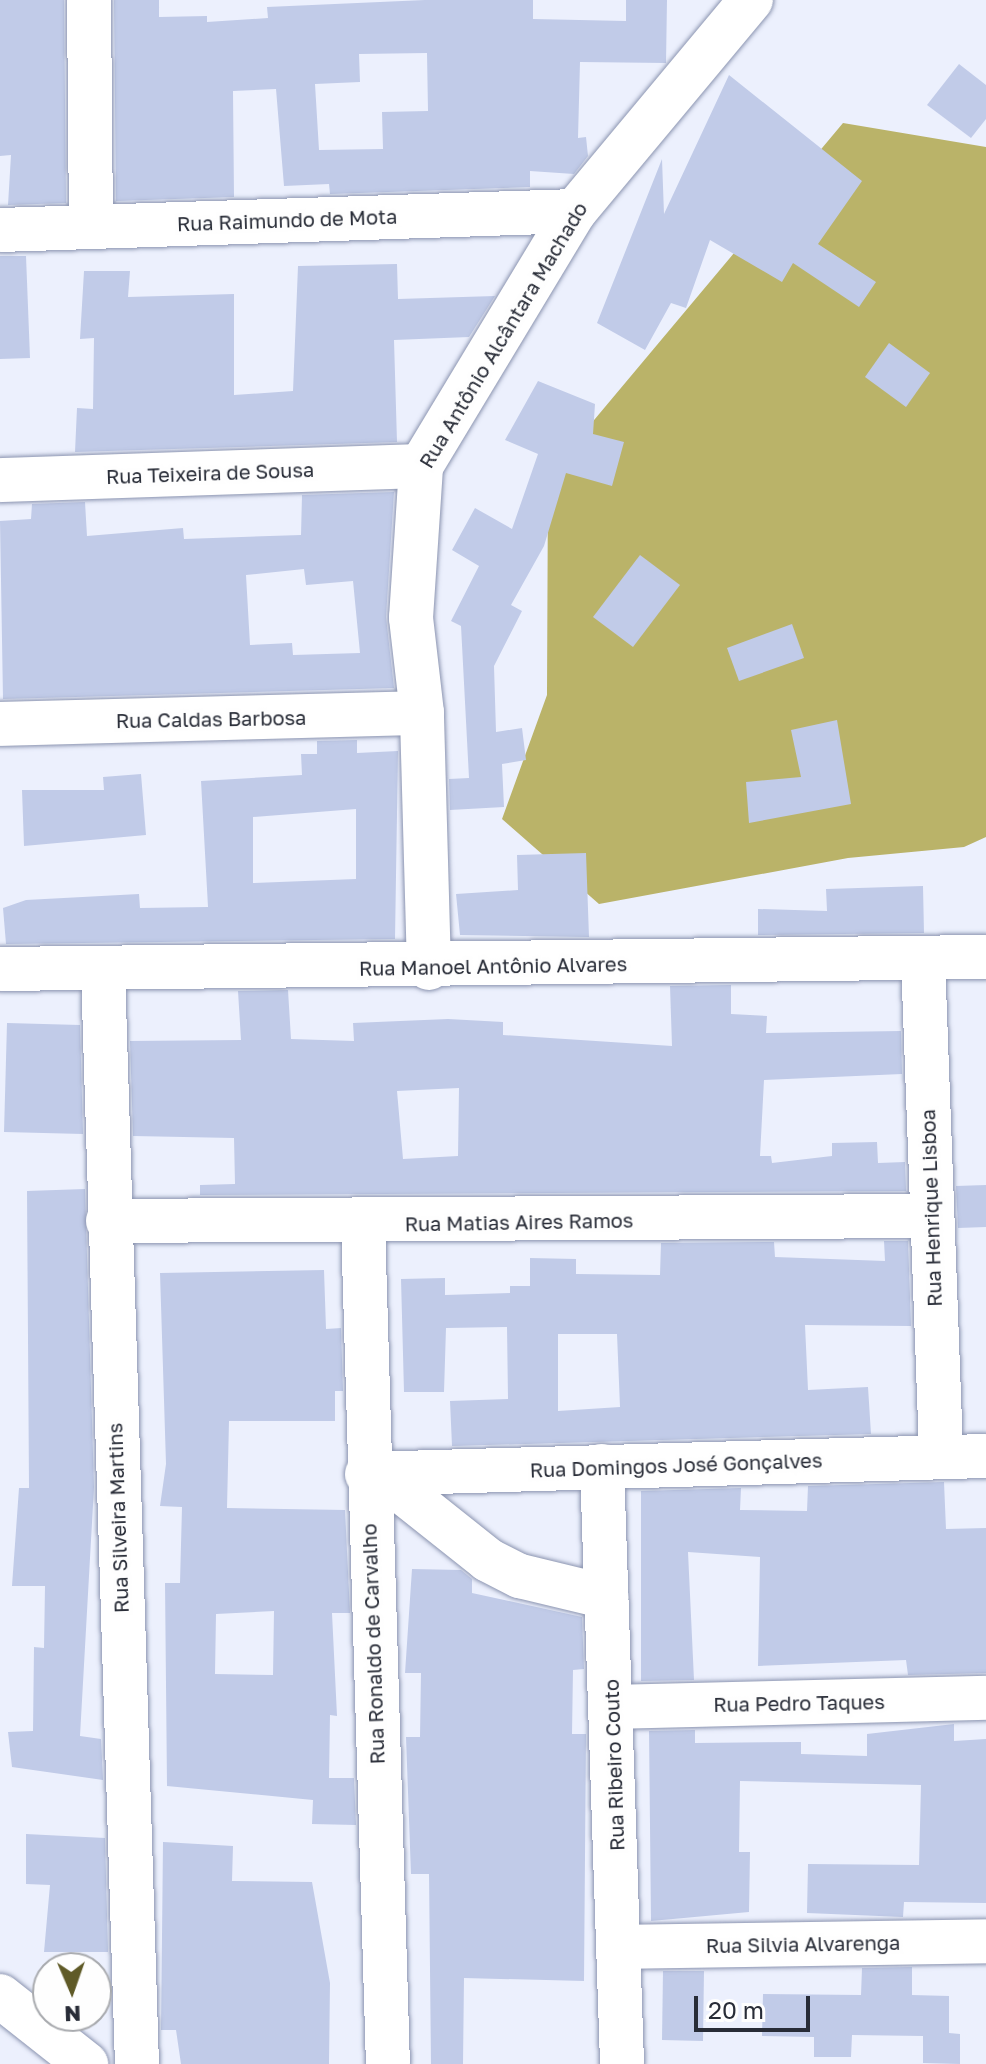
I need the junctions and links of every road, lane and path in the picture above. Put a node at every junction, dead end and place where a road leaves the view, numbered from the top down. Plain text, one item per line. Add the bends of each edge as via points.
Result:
1 (89, 0) edge
2 (751, 0) edge
3 (575, 211) junction
4 (91, 227) junction
5 (0, 230) edge
6 (421, 466) junction
7 (0, 480) edge
8 (422, 713) junction
9 (0, 724) edge
10 (986, 957) edge
11 (923, 959) junction
12 (429, 968) junction
13 (0, 969) edge
14 (103, 971) junction
15 (930, 1216) junction
16 (108, 1221) junction
17 (363, 1224) junction
18 (986, 1456) edge
19 (941, 1457) junction
20 (602, 1466) junction
21 (373, 1474) junction
22 (607, 1597) junction
23 (986, 1698) edge
24 (612, 1707) junction
25 (986, 1941) edge
26 (619, 1947) junction
27 (0, 1996) edge
28 (86, 2064) edge
29 (137, 2064) edge
30 (388, 2064) edge
31 (622, 2064) edge

1 - 4 street
2 - 3 street, Rua Antônio Alcântara Machado
3 - 4 street, Rua Raimundo de Mota
3 - 6 street, Rua Antônio Alcântara Machado
4 - 5 street, Rua Raimundo de Mota
6 - 7 street, Rua Teixeira de Sousa
6 - 8 street, Rua Antônio Alcântara Machado via 411,618
8 - 9 street, Rua Caldas Barbosa
8 - 12 street, Rua Antônio Alcântara Machado
10 - 11 street, Rua Manoel Antônio Alvares
11 - 12 street, Rua Manoel Antônio Alvares
11 - 15 street, Rua Henrique Lisboa
12 - 14 street, Rua Manoel Antônio Alvares
13 - 14 street, Rua Manoel Antônio Alvares
14 - 16 street, Rua Silveira Martins
15 - 17 street, Rua Matias Aires Ramos
15 - 19 street, Rua Henrique Lisboa
16 - 17 street, Rua Matias Aires Ramos
16 - 29 street, Rua Silveira Martins
17 - 21 street, Rua Ronaldo de Carvalho
18 - 19 street, Rua Domingos José Gonçalves
19 - 20 street, Rua Domingos José Gonçalves
20 - 21 street, Rua Domingos José Gonçalves
20 - 22 street, Rua Ribeiro Couto
21 - 22 street via 488,1560 520,1576
21 - 30 street, Rua Ronaldo de Carvalho
22 - 24 street, Rua Ribeiro Couto
23 - 24 street, Rua Pedro Taques
24 - 26 street, Rua Ribeiro Couto
25 - 26 street, Rua Silvia Alvarenga
26 - 31 street, Rua Ribeiro Couto
27 - 28 street

